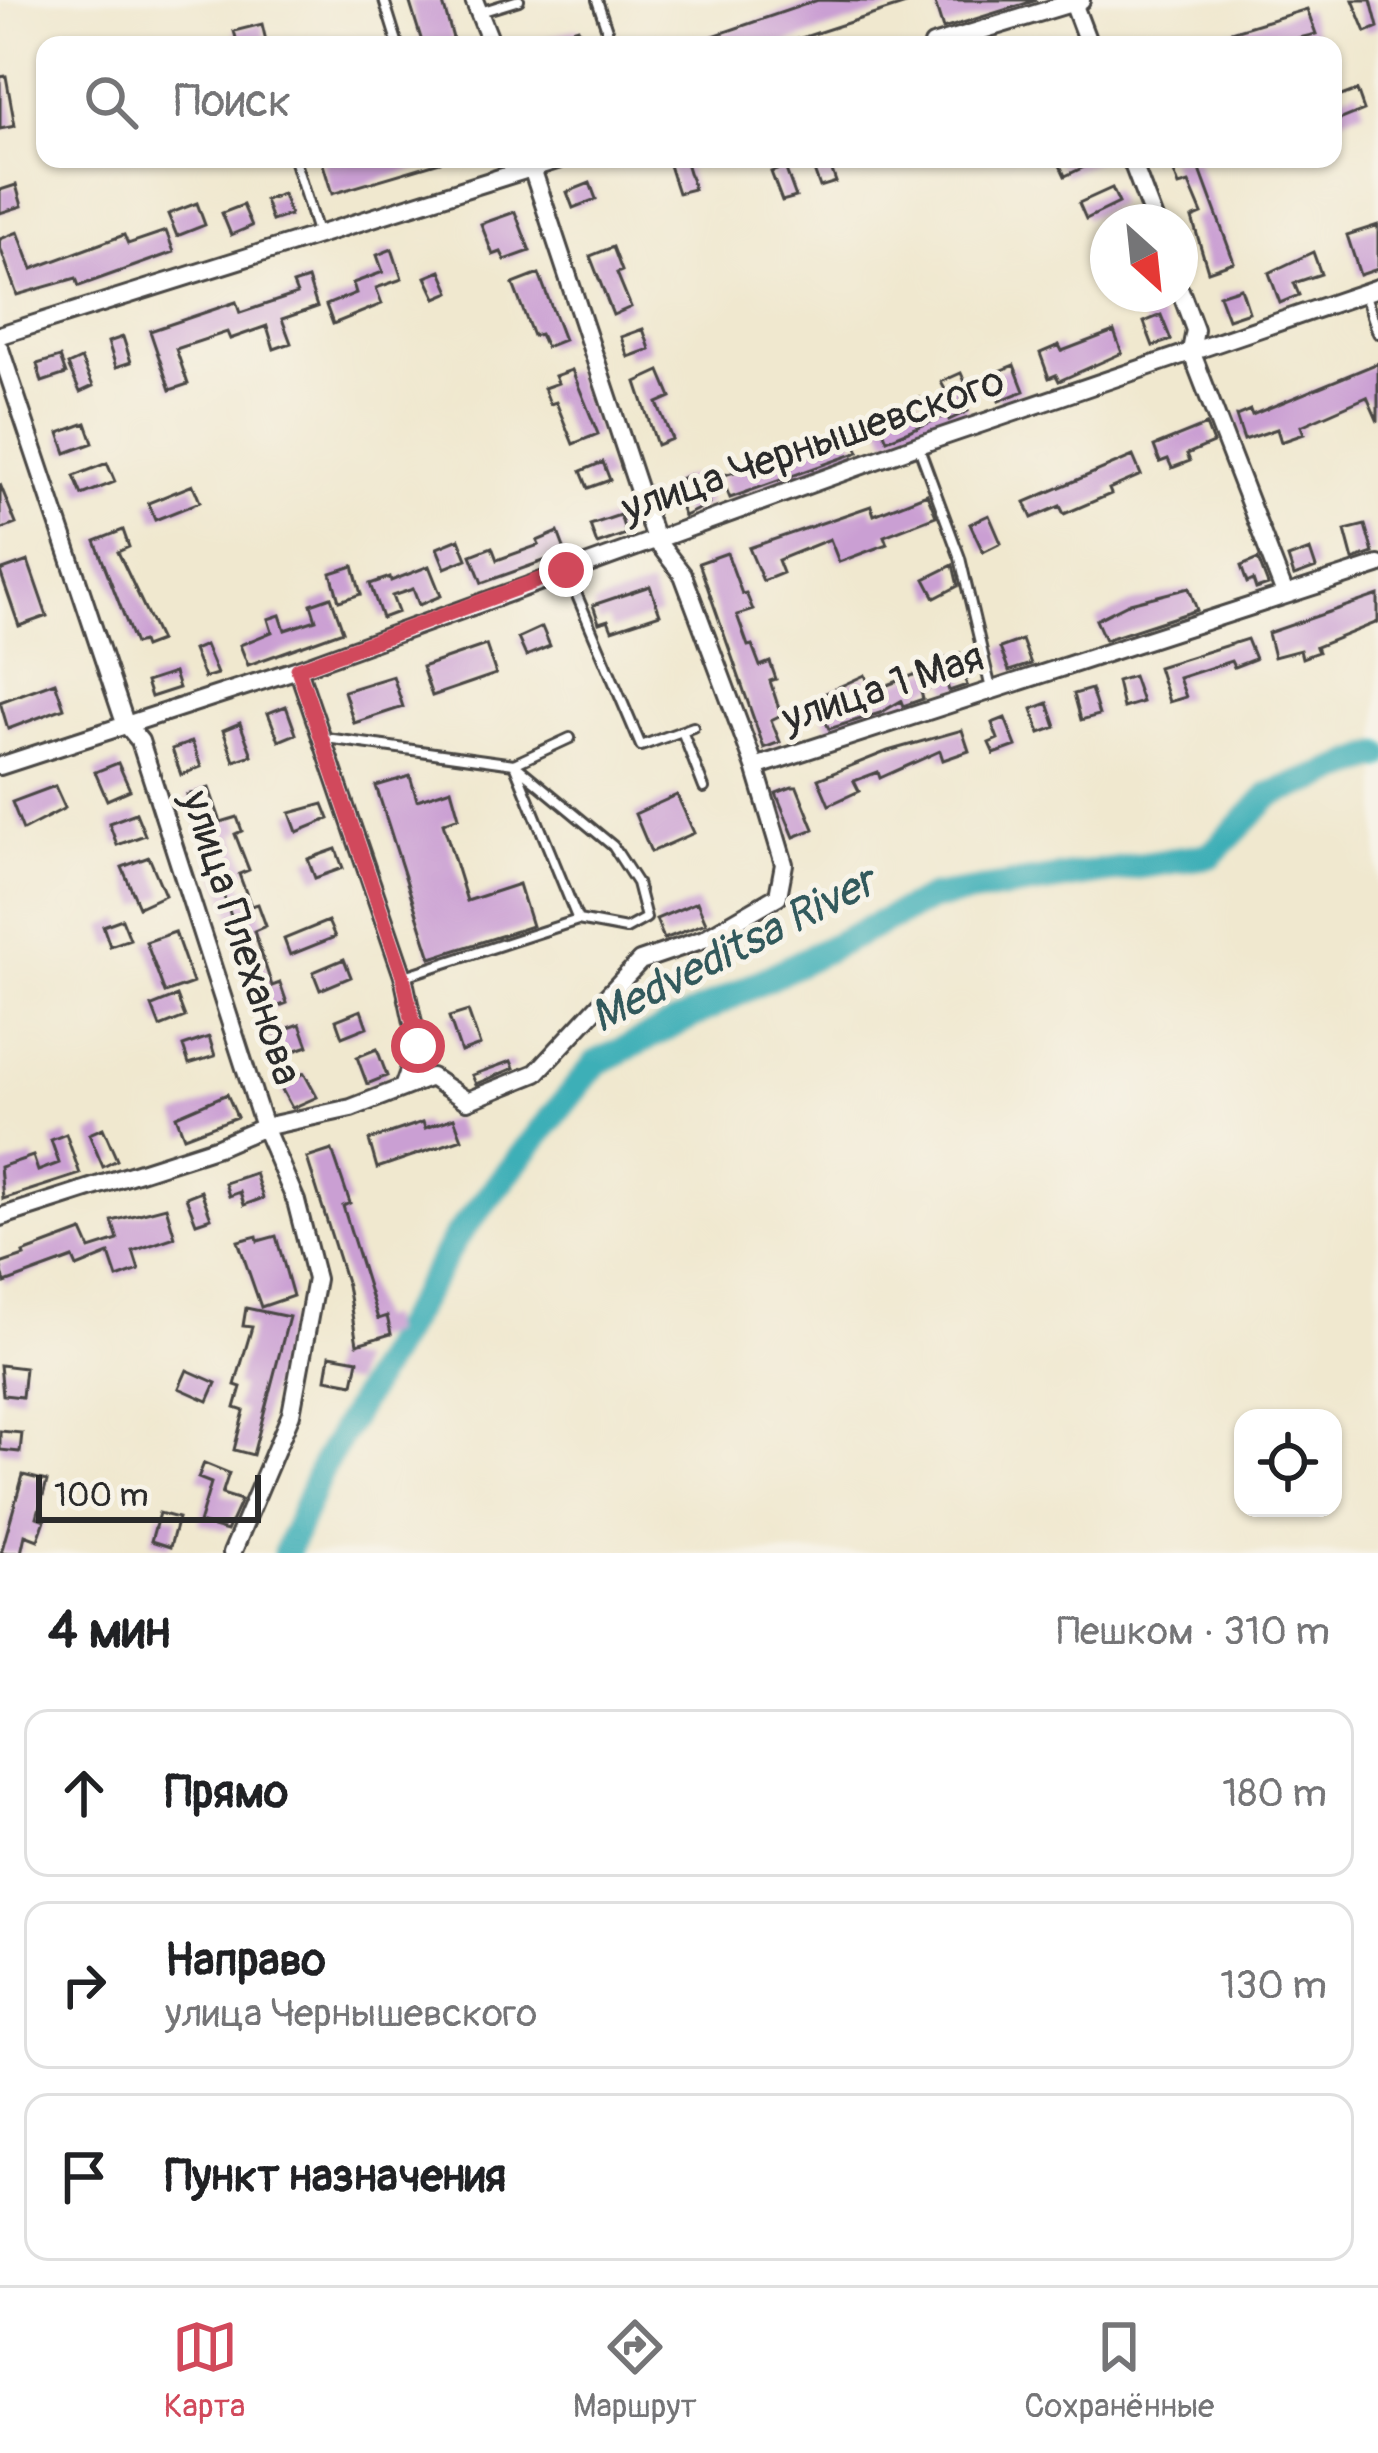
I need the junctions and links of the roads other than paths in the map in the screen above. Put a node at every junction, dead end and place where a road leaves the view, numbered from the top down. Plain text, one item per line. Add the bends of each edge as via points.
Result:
1 (384, 0) edge
2 (519, 0) edge
3 (597, 0) edge
4 (1076, 1) edge
5 (476, 6) edge
6 (395, 36) edge
7 (488, 36) edge
8 (609, 36) edge
9 (962, 36) edge
10 (1086, 36) edge
11 (297, 168) edge
12 (516, 168) edge
13 (533, 168) edge
14 (1134, 168) edge
15 (1148, 204) edge
16 (317, 233) junction
17 (1371, 291) edge
18 (1188, 312) edge
19 (1378, 333) edge
20 (0, 335) edge
21 (0, 349) edge
22 (1191, 351) junction
23 (918, 445) junction
24 (655, 539) junction
25 (1378, 566) edge
26 (566, 570) junction
27 (1286, 594) junction
28 (298, 669) junction
29 (992, 691) junction
30 (125, 723) junction
31 (693, 727) dead end
32 (682, 731) junction
33 (320, 737) junction
34 (570, 738) dead end
35 (514, 764) junction
36 (0, 766) edge
37 (755, 767) junction
38 (704, 788) dead end
39 (578, 920) junction
40 (403, 976) junction
41 (404, 1085) junction
42 (264, 1127) junction
43 (0, 1217) edge
44 (232, 1553) edge

1 - 6 lane
2 - 5 lane
3 - 8 lane
4 - 9 street
4 - 10 street
5 - 7 street
11 - 16 lane
12 - 16 street
13 - 24 street
14 - 15 street
16 - 20 street
17 - 19 lane
17 - 22 street, улица Чернышевского
18 - 22 street
21 - 30 street, улица Плеханова
22 - 23 street, улица Чернышевского
22 - 27 street
23 - 24 street, улица Чернышевского
23 - 29 lane via 960,558
24 - 26 street, улица Чернышевского
24 - 37 street via 683,574
25 - 27 street, улица 1 Мая
26 - 28 street, улица Чернышевского
26 - 32 lane via 641,746
27 - 29 street, улица 1 Мая
28 - 30 street, улица Чернышевского
28 - 33 street
29 - 37 street, улица 1 Мая
30 - 36 street, улица Чернышевского
30 - 42 street, улица Плеханова via 140,741
31 - 32 lane
32 - 38 lane
33 - 35 lane
33 - 40 street
34 - 35 lane
35 - 39 lane
35 - 39 lane via 613,846 637,883 646,918 626,929
37 - 41 street, улица 1 Мая via 784,864 778,896 704,939 640,961 536,1073 467,1101 431,1077
39 - 40 lane
40 - 41 street via 418,1046
41 - 42 street via 351,1108
42 - 43 street
42 - 44 street, улица Плеханова via 296,1201 316,1279 291,1414

